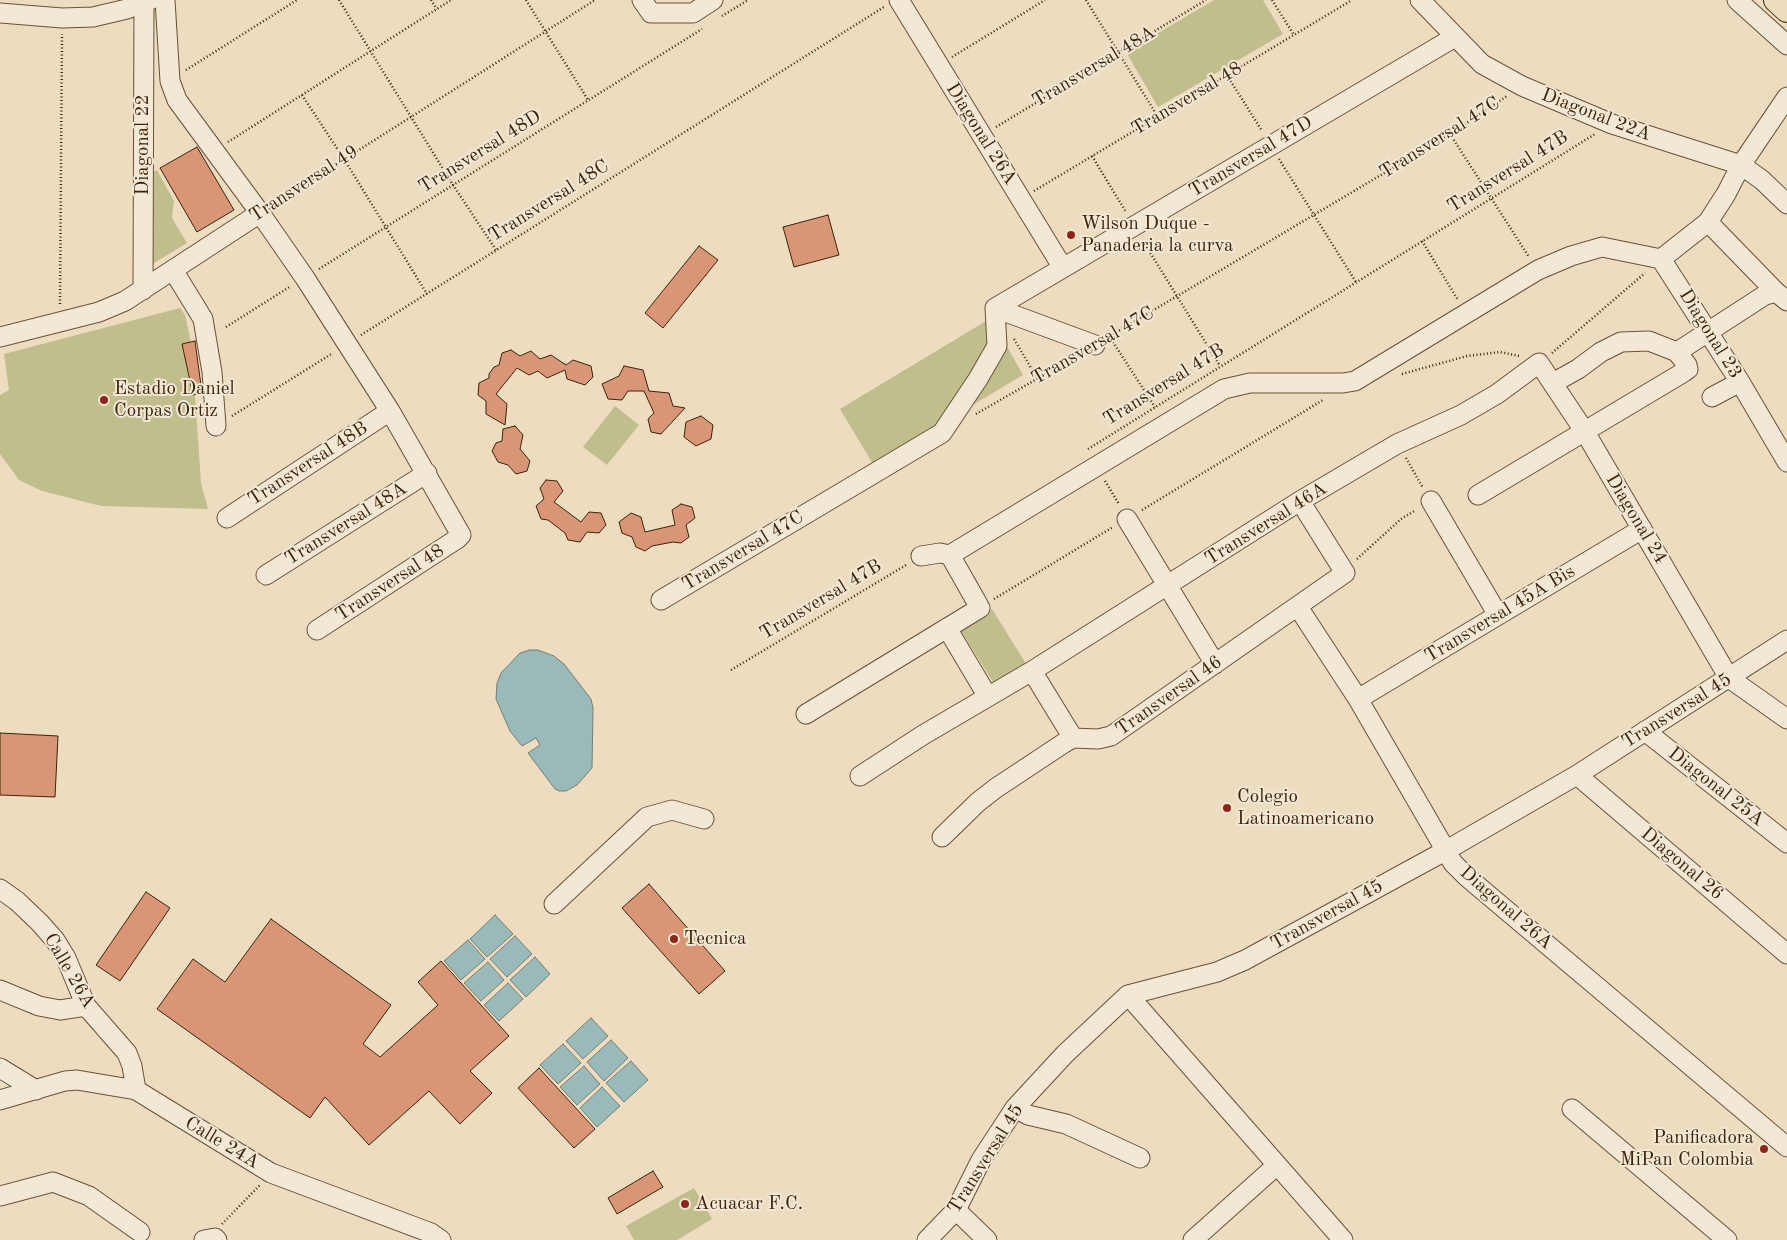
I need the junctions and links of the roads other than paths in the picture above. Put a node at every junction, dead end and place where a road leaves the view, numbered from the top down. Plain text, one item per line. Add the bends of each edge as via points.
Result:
1 (165, 0) edge
2 (642, 0) edge
3 (713, 0) edge
4 (1420, 0) edge
5 (1737, 0) edge
6 (1776, 0) edge
7 (146, 1) edge
8 (893, 3) edge
9 (1787, 10) edge
10 (0, 13) edge
11 (1455, 37) junction
12 (1787, 45) edge
13 (1787, 97) edge
14 (1740, 165) junction
15 (1787, 204) edge
16 (260, 213) junction
17 (1708, 222) junction
18 (1661, 259) junction
19 (1062, 268) junction
20 (172, 270) junction
21 (143, 290) junction
22 (1781, 297) edge
23 (995, 308) junction
24 (1708, 331) junction
25 (0, 337) edge
26 (1102, 341) road end
27 (1677, 352) junction
28 (1540, 363) joint
29 (1740, 382) junction
30 (1553, 383) junction
31 (1712, 397) dead end
32 (390, 411) junction
33 (216, 426) road end
34 (1584, 432) junction
35 (1787, 462) edge
36 (427, 473) junction
37 (1478, 495) dead end
38 (1300, 501) junction
39 (1431, 501) road end
40 (227, 518) dead end
41 (1127, 518) road end
42 (1642, 529) junction
43 (950, 555) junction
44 (921, 556) road end
45 (266, 575) dead end
46 (1168, 585) junction
47 (661, 600) dead end
48 (1298, 607) junction
49 (1498, 615) junction
50 (947, 628) junction
51 (317, 630) dead end
52 (1787, 640) edge
53 (1215, 664) junction
54 (1032, 671) junction
55 (1729, 678) junction
56 (988, 697) junction
57 (1358, 699) junction
58 (806, 714) dead end
59 (1787, 719) edge
60 (1645, 731) junction
61 (1073, 738) junction
62 (1576, 775) junction
63 (860, 776) dead end
64 (704, 819) dead end
65 (942, 838) dead end
66 (1787, 843) edge
67 (1445, 851) junction
68 (0, 889) edge
69 (554, 904) dead end
70 (1787, 954) edge
71 (0, 990) edge
72 (1128, 995) junction
73 (86, 1006) junction
74 (0, 1068) edge
75 (36, 1090) junction
76 (136, 1090) junction
77 (0, 1100) edge
78 (1015, 1108) junction
79 (1572, 1109) dead end
80 (1787, 1146) edge
81 (1140, 1158) dead end
82 (1277, 1165) junction
83 (0, 1196) edge
84 (956, 1210) junction
85 (140, 1232) dead end
86 (441, 1240) edge
87 (927, 1240) edge
88 (987, 1240) edge
89 (1193, 1240) edge
90 (1342, 1240) edge
91 (1727, 1240) edge

1 - 16 street via 170,81 180,105
2 - 3 street via 651,13 693,12
4 - 11 street, Diagonal 22A
5 - 12 street
6 - 9 main road
7 - 10 street via 93,17
7 - 21 street, Diagonal 22
8 - 19 street, Diagonal 26A via 939,65
11 - 14 street, Diagonal 22A via 1482,64 1522,86 1612,124
11 - 19 street, Transversal 47D
13 - 14 street
14 - 15 street, Diagonal 22A via 1762,180
14 - 17 street
16 - 20 street, Transversal 49
16 - 32 street
17 - 18 street
17 - 22 street
18 - 24 street, Diagonal 23
18 - 43 street via 1602,247 1572,256 1538,270 1355,381 1250,383 1224,389
19 - 23 street, Transversal 47D
20 - 21 street, Transversal 49
20 - 33 street via 203,319 212,372
21 - 25 street, Transversal 49 via 99,312
22 - 24 street via 1765,294
23 - 26 street
23 - 47 street, Transversal 47C via 997,346 942,433
24 - 27 street
24 - 29 street, Diagonal 23
27 - 30 street via 1649,341 1621,342
27 - 34 street via 1688,370
28 - 30 street, Diagonal 24
28 - 38 street, Transversal 46A via 1461,415 1397,444
29 - 31 street
29 - 35 street, Diagonal 23
30 - 34 street, Diagonal 24
32 - 36 street
32 - 40 street, Transversal 48B
34 - 37 street
34 - 42 street, Diagonal 24
36 - 45 street, Transversal 48A
36 - 51 street, Transversal 48 via 461,535
38 - 46 street, Transversal 46A
38 - 48 street, Transversal 46 via 1345,573
39 - 49 street
41 - 46 street
42 - 49 street, Transversal 45A Bis
42 - 55 street, Diagonal 24
43 - 44 street via 940,552
43 - 50 street via 980,608
46 - 53 street
46 - 54 street, Transversal 46A
48 - 53 street, Transversal 46
48 - 57 street, Diagonal 26A
49 - 57 street, Transversal 45A Bis
50 - 56 street
50 - 58 street
52 - 55 street, Transversal 45
53 - 61 street, Transversal 46 via 1111,736
54 - 56 street, Transversal 46A
54 - 61 street
55 - 59 street
55 - 60 street, Transversal 45
56 - 63 street, Transversal 46A
57 - 67 street, Diagonal 26A
60 - 62 street, Transversal 45
60 - 66 street, Diagonal 25A
61 - 65 street via 996,788
62 - 67 street, Transversal 45
62 - 70 street, Diagonal 26
64 - 69 street via 672,810 647,817
67 - 72 street, Transversal 45 via 1245,960 1217,972
67 - 80 street, Diagonal 26A via 1467,877
68 - 73 street, Calle 26A via 34,917 54,940 66,958
71 - 73 street via 39,1006 60,1010
72 - 78 street, Transversal 45 via 1064,1054
72 - 82 street
73 - 76 street, Calle 26A via 127,1053
74 - 75 street
75 - 76 street, Calle 24A via 77,1080
75 - 77 street, Calle 24A
76 - 86 street, Calle 24A via 271,1173 431,1233
78 - 81 street via 1028,1115 1066,1124
78 - 84 street, Transversal 45 via 980,1160
79 - 91 street
82 - 89 street
82 - 90 street
83 - 85 street via 53,1182 89,1196
84 - 87 street, Transversal 45
84 - 88 street

